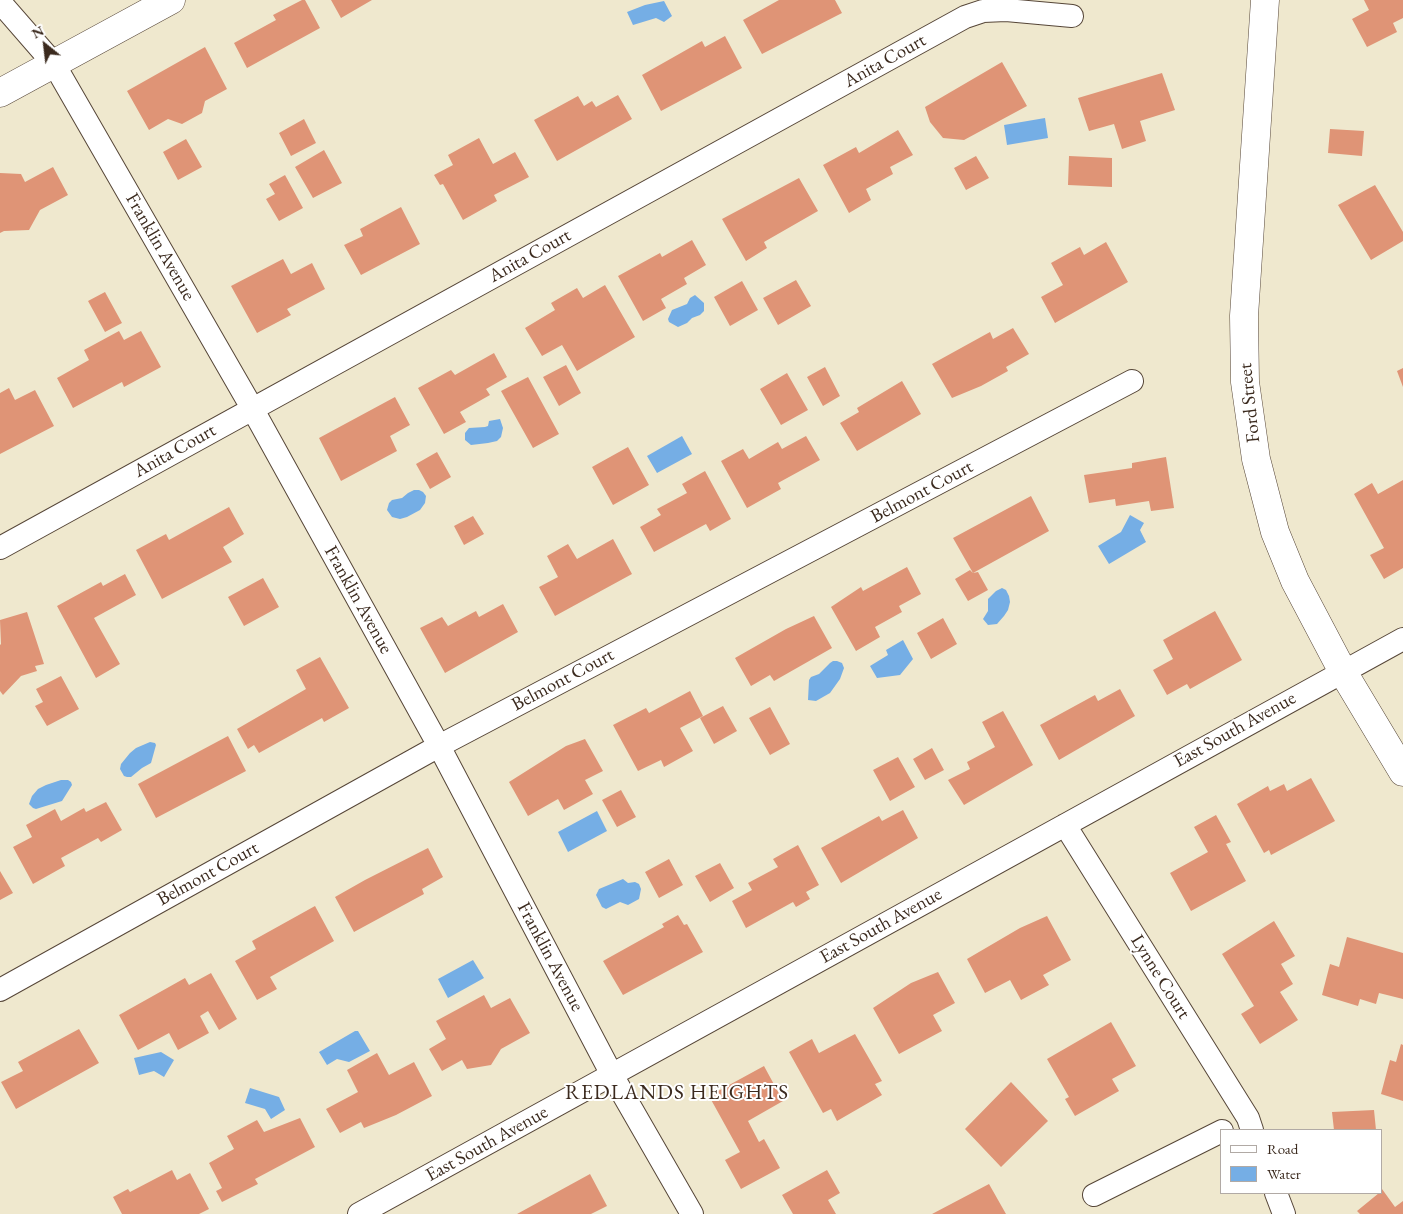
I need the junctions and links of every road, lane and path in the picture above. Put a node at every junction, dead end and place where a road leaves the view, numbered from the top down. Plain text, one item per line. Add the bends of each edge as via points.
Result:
1 (171, 0) edge
2 (1265, 0) edge
3 (0, 2) edge
4 (1072, 16) dead end
5 (54, 64) junction
6 (0, 92) edge
7 (1132, 381) dead end
8 (252, 408) junction
9 (0, 548) edge
10 (1403, 639) edge
11 (1343, 672) junction
12 (439, 746) junction
13 (1403, 772) edge
14 (1065, 825) junction
15 (0, 990) edge
16 (612, 1075) junction
17 (1250, 1124) edge
18 (1231, 1129) edge
19 (1220, 1132) edge
20 (1276, 1194) edge
21 (1094, 1195) dead end
22 (359, 1214) edge
23 (692, 1214) edge
24 (1284, 1214) edge

1 - 5 street
2 - 11 street, Ford Street via 1244,316 1245,382 1256,460 1275,532 1295,581
3 - 5 street, Franklin Avenue
4 - 8 street, Anita Court via 1006,10 983,11 964,17
5 - 6 street
5 - 8 street, Franklin Avenue
7 - 12 street, Belmont Court
8 - 9 street, Anita Court
8 - 12 street, Franklin Avenue
10 - 11 street, East South Avenue
11 - 13 street, Ford Street
11 - 14 street, East South Avenue
12 - 15 street, Belmont Court
12 - 16 street, Franklin Avenue
14 - 16 street, East South Avenue
14 - 17 street, Lynne Court
16 - 22 street, East South Avenue
16 - 23 street, Franklin Avenue
17 - 18 street
19 - 21 street
20 - 24 street

